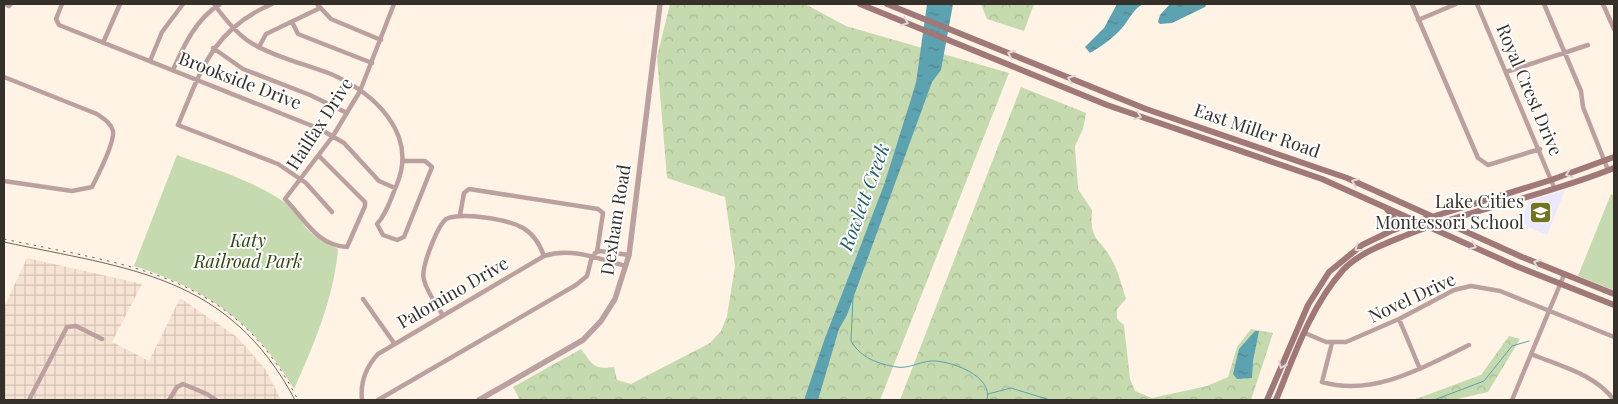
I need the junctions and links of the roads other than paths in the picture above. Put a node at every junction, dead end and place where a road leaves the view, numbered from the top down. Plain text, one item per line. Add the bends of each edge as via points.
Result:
1 (4, 4) edge
2 (11, 4) edge
3 (62, 4) edge
4 (120, 4) edge
5 (183, 4) edge
6 (272, 4) edge
7 (394, 4) edge
8 (660, 4) edge
9 (860, 4) edge
10 (887, 4) edge
11 (1412, 4) edge
12 (1456, 4) edge
13 (1477, 4) edge
14 (1544, 4) edge
15 (1603, 4) edge
16 (216, 5) edge
17 (318, 6) edge
18 (1418, 20) junction
19 (292, 22) junction
20 (233, 27) junction
21 (1614, 29) edge
22 (381, 40) junction
23 (103, 43) junction
24 (1588, 44) dead end
25 (259, 47) junction
26 (213, 48) junction
27 (1565, 52) junction
28 (150, 61) junction
29 (372, 63) junction
30 (173, 70) junction
31 (1022, 70) junction
32 (1506, 72) junction
33 (1056, 73) junction
34 (4, 77) edge
35 (197, 80) junction
36 (1097, 89) junction
37 (360, 91) junction
38 (1092, 99) junction
39 (347, 113) junction
40 (333, 136) junction
41 (1540, 149) junction
42 (319, 156) junction
43 (1614, 157) edge
44 (403, 161) junction
45 (1604, 161) junction
46 (1313, 166) junction
47 (1611, 169) edge
48 (1310, 175) junction
49 (301, 180) junction
50 (1551, 180) junction
51 (4, 181) edge
52 (395, 188) junction
53 (1554, 188) junction
54 (1490, 203) junction
55 (1381, 204) junction
56 (332, 212) dead end
57 (1468, 214) junction
58 (460, 215) junction
59 (1432, 217) junction
60 (1418, 221) junction
61 (1443, 222) junction
62 (1428, 226) junction
63 (1391, 231) junction
64 (1467, 232) junction
65 (598, 252) junction
66 (629, 255) junction
67 (544, 256) junction
68 (592, 256) junction
69 (626, 266) junction
70 (1564, 274) junction
71 (1560, 283) junction
72 (1614, 294) edge
73 (363, 299) dead end
74 (1614, 305) edge
75 (1549, 310) junction
76 (442, 314) junction
77 (1399, 319) junction
78 (1297, 330) junction
79 (1305, 333) junction
80 (1614, 338) edge
81 (102, 339) dead end
82 (394, 343) junction
83 (1332, 343) junction
84 (1469, 345) dead end
85 (1531, 354) junction
86 (1420, 369) junction
87 (29, 400) edge
88 (169, 400) edge
89 (216, 400) edge
90 (362, 400) edge
91 (378, 400) edge
92 (480, 400) edge
93 (1267, 400) edge
94 (1276, 400) edge
95 (1515, 400) edge
96 (1614, 400) edge

1 - 2 street
3 - 23 street, Brookside Drive via 56,18 59,25
4 - 23 street
5 - 28 street via 167,24
6 - 20 street via 245,17
7 - 22 street, Hailfax Drive
8 - 66 street, Dexham Road
9 -> 31 main road, East Miller Road
33 -> 10 main road, East Miller Road
11 - 18 street
12 - 18 street
13 - 32 street, Royal Crest Drive
14 - 27 street
15 - 21 street
16 - 20 street
16 - 30 street via 183,46
17 - 19 street
17 - 22 street via 343,26
18 - 41 street via 1482,163 1495,164
19 - 25 street via 266,34
19 - 29 street via 298,34
20 - 25 street
20 - 26 street
22 - 29 street, Hailfax Drive
23 - 28 street, Brookside Drive
24 - 27 street
25 - 37 street via 331,74
26 - 35 street
26 - 39 street via 243,69
27 - 32 street
27 - 45 street
28 - 30 street, Brookside Drive
29 - 37 street, Hailfax Drive
30 - 35 street, Brookside Drive
31 - 33 main road via 1029,67
31 - 38 main road, East Miller Road
32 - 41 street, Royal Crest Drive
36 -> 33 main road, East Miller Road
34 - 51 street via 97,114 109,122 113,132 92,187 72,190
35 - 40 street, Brookside Drive via 309,123
35 - 49 street via 178,125 278,164
36 - 38 main road
36 - 46 main road, East Miller Road
37 - 39 street, Hailfax Drive
37 - 44 street via 393,122 401,140
38 -> 48 main road, East Miller Road
39 - 40 street, Hailfax Drive
40 - 42 street, Hailfax Drive
40 - 52 street, Brookside Drive via 351,150 379,181
41 - 50 street, Royal Crest Drive
42 - 49 street, Hailfax Drive
42 - 49 street, Hailfax Drive via 365,202 349,245 340,246 316,236 285,199
43 - 45 main road
44 - 52 street
44 - 52 street via 425,161 432,167 404,237 396,240 383,234 377,224
45 - 47 street
45 -> 50 main road
46 - 48 main road
59 -> 46 main road, East Miller Road
47 - 53 main road
48 - 55 main road, East Miller Road
49 - 56 street
50 - 53 street, Royal Crest Drive
50 - 54 main road
53 - 54 main road
54 - 57 main road
54 - 59 main road
55 - 60 main road, East Miller Road
55 - 63 main road via 1394,218
57 - 61 main road
57 - 64 main road via 1461,221
58 - 65 street via 464,193 469,189 598,209 603,213
58 - 67 street via 516,224 531,234
58 - 76 street via 443,222 423,271 426,286
59 - 60 main road
59 - 61 main road, East Miller Road
60 - 62 main road, East Miller Road
60 - 63 main road
61 - 62 main road
61 - 64 main road, East Miller Road
62 -> 71 main road, East Miller Road
62 - 79 main road via 1382,243 1345,268 1326,293
63 -> 78 main road via 1362,245 1329,272
70 -> 64 main road, East Miller Road
65 - 66 street
65 - 68 street
66 - 69 street, Dexham Road
67 - 68 street, Palomino Drive via 566,252
67 - 76 street, Palomino Drive
68 - 69 street, Palomino Drive
68 - 91 street via 587,276 576,285
69 - 92 street, Dexham Road via 612,306 583,340
70 - 71 street
70 - 72 main road, East Miller Road
71 - 74 main road, East Miller Road
71 - 75 street
73 - 82 street
75 - 77 street, Novel Drive via 1500,291 1471,286 1454,290
75 - 80 street, Novel Drive
75 - 85 street
76 - 82 street, Palomino Drive
77 - 83 street, Novel Drive via 1346,342
77 - 86 street
78 - 79 main road
78 -> 93 main road
79 - 83 street
79 - 94 main road
81 - 87 street via 76,326 64,331
82 - 90 street, Palomino Drive via 369,365 363,377
83 - 86 street via 1322,382 1340,387 1373,384
84 - 86 street
85 - 95 street
85 - 96 street via 1587,377 1604,388
88 - 89 street via 177,387 186,385

